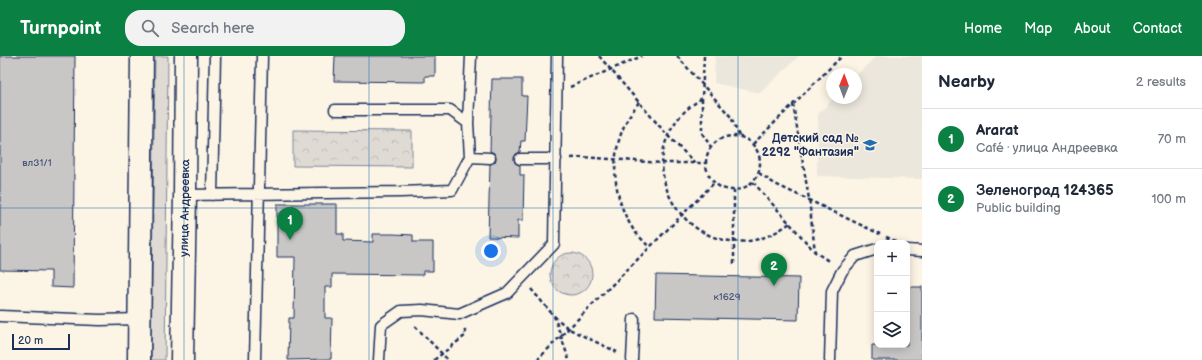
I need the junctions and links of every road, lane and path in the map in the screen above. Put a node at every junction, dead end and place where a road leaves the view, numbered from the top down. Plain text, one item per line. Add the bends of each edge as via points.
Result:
1 (142, 56) edge
2 (186, 56) edge
3 (216, 56) edge
4 (262, 56) edge
5 (471, 56) edge
6 (558, 56) edge
7 (599, 56) edge
8 (642, 56) edge
9 (677, 56) edge
10 (704, 56) edge
11 (842, 56) edge
12 (611, 69) junction
13 (703, 84) junction
14 (557, 93) junction
15 (702, 98) junction
16 (639, 102) junction
17 (793, 104) junction
18 (335, 110) dead end
19 (468, 123) junction
20 (668, 136) junction
21 (740, 136) junction
22 (753, 144) junction
23 (711, 147) junction
24 (470, 157) junction
25 (490, 158) dead end
26 (520, 158) dead end
27 (556, 160) junction
28 (615, 160) junction
29 (662, 163) junction
30 (706, 163) junction
31 (696, 164) junction
32 (759, 173) junction
33 (753, 182) junction
34 (714, 183) junction
35 (734, 190) junction
36 (212, 195) junction
37 (259, 195) junction
38 (185, 196) junction
39 (809, 199) junction
40 (681, 216) junction
41 (790, 223) junction
42 (894, 240) edge
43 (734, 242) junction
44 (649, 247) junction
45 (874, 250) edge
46 (910, 250) edge
47 (922, 251) edge
48 (815, 252) junction
49 (734, 266) dead end
50 (842, 271) junction
51 (522, 278) junction
52 (401, 311) junction
53 (459, 314) junction
54 (0, 316) edge
55 (554, 316) junction
56 (140, 318) junction
57 (634, 319) dead end
58 (569, 329) junction
59 (561, 336) junction
60 (442, 353) junction
61 (632, 359) edge
62 (139, 360) edge
63 (182, 360) edge
64 (255, 360) edge
65 (379, 360) edge
66 (434, 360) edge
67 (448, 360) edge
68 (538, 360) edge
69 (569, 360) edge
70 (830, 360) edge

1 - 56 main road
2 - 38 main road, улица Андреевка
3 - 36 lane
4 - 37 lane
5 - 19 lane
6 - 14 lane
7 - 12 path
8 - 12 path
9 - 13 path
10 - 13 path
11 - 17 path
12 - 14 path
12 - 16 path
13 - 15 path
13 - 21 path via 731,117
14 - 27 lane
15 - 20 path via 676,121
15 - 23 path via 702,134
16 - 20 path
16 - 28 path via 619,139
17 - 22 path
17 - 39 path
18 - 19 lane via 450,110
19 - 24 lane
20 - 29 path
20 - 31 path
21 - 22 path
21 - 23 path via 724,137
22 - 32 path via 759,153
23 - 30 path
24 - 25 lane
24 - 37 lane via 452,190
26 - 27 lane
27 - 28 path via 583,157
27 - 51 lane via 554,244
28 - 29 path
28 - 44 path via 616,184 622,208 633,229
29 - 31 path
29 - 40 path via 664,182 670,200
30 - 31 path
30 - 34 path
32 - 33 path
32 - 39 path via 775,184
33 - 35 path via 744,188
33 - 41 path
34 - 35 path via 723,189
34 - 40 path
35 - 43 path
36 - 37 lane
36 - 38 lane
37 - 64 lane
38 - 63 main road, улица Андреевка
39 - 42 path
39 - 48 path
40 - 43 path via 705,234
40 - 44 path
41 - 43 path via 764,238
41 - 48 path
43 - 49 path
44 - 58 path
45 - 50 lane via 855,256
46 - 47 lane
48 - 50 path
50 - 70 lane via 832,291
51 - 53 lane via 507,294
51 - 55 path
52 - 53 lane via 422,310
52 - 60 path
52 - 65 lane via 381,325
53 - 60 path via 466,335
54 - 56 lane via 100,320
55 - 58 path
55 - 59 path
56 - 62 main road
57 - 61 lane
58 - 59 path
58 - 61 path
59 - 68 path
59 - 69 path
60 - 66 path
60 - 67 path

